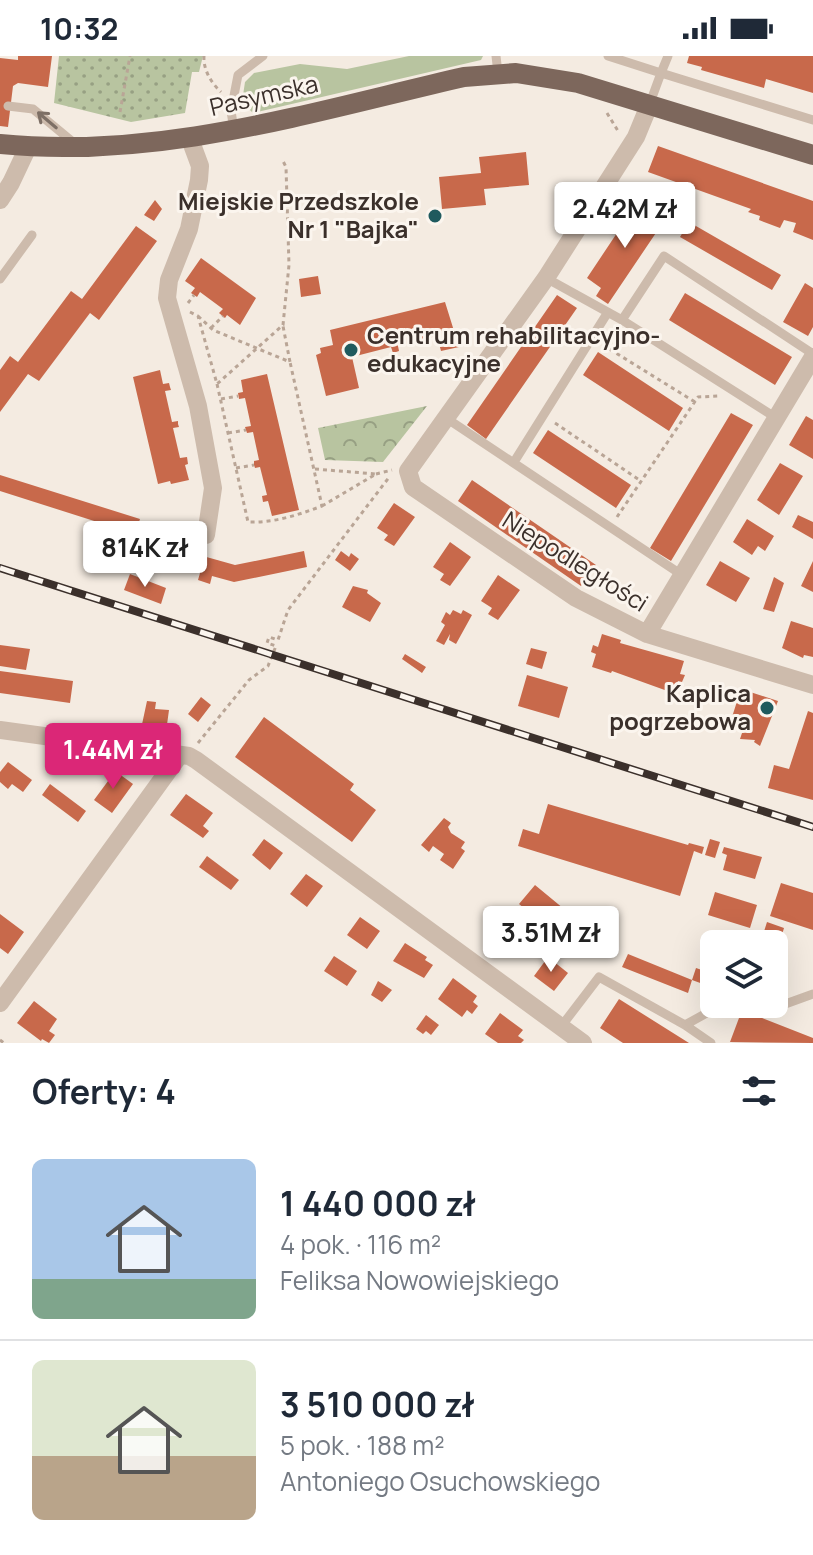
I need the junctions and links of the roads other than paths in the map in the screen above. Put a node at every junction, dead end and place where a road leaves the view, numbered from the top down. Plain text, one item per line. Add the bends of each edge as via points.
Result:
1 (263, 56) edge
2 (608, 56) edge
3 (668, 56) edge
4 (497, 64) edge
5 (661, 73) junction
6 (650, 103) junction
7 (8, 106) dead end
8 (813, 120) edge
9 (234, 130) junction
10 (190, 139) junction
11 (0, 144) edge
12 (28, 147) junction
13 (80, 147) junction
14 (813, 155) edge
15 (0, 200) edge
16 (32, 235) dead end
17 (546, 278) junction
18 (0, 279) edge
19 (608, 312) junction
20 (622, 320) junction
21 (813, 355) edge
22 (446, 418) junction
23 (778, 419) junction
24 (514, 462) junction
25 (206, 535) dead end
26 (682, 575) junction
27 (647, 634) junction
28 (813, 685) edge
29 (0, 730) edge
30 (184, 756) junction
31 (813, 994) edge
32 (0, 1003) edge
33 (788, 1003) edge
34 (700, 1017) edge
35 (685, 1025) junction
36 (555, 1036) edge
37 (583, 1043) edge
38 (711, 1043) edge

1 - 9 lane via 238,75 231,111
2 - 5 lane
3 - 5 lane
4 - 6 main road, Pasymska
4 - 9 main road, Pasymska via 464,77
5 - 6 lane
5 - 8 lane
6 - 14 main road, Pasymska
6 - 17 street via 636,137
13 -> 7 lane via 33,109
9 - 10 main road, Pasymska
10 - 13 main road, Pasymska
10 - 25 street via 199,180 189,229 169,280 169,301 198,406 213,488
11 - 12 main road, Pasymska
12 - 13 main road, Pasymska
12 - 15 street
16 - 18 lane
17 - 19 lane
17 - 22 street
19 - 20 lane
19 - 24 lane
20 - 21 lane via 664,256
20 - 23 lane
21 - 23 street
22 - 24 lane
22 - 27 street, Niepodległości via 408,471 413,487 576,598
23 - 26 street
24 - 26 lane
26 - 27 street
27 - 28 street, Niepodległości
29 - 30 street
30 - 32 street
30 - 36 street
31 - 33 lane
34 - 35 lane
35 - 36 lane via 599,977
35 - 38 lane
36 - 37 street

